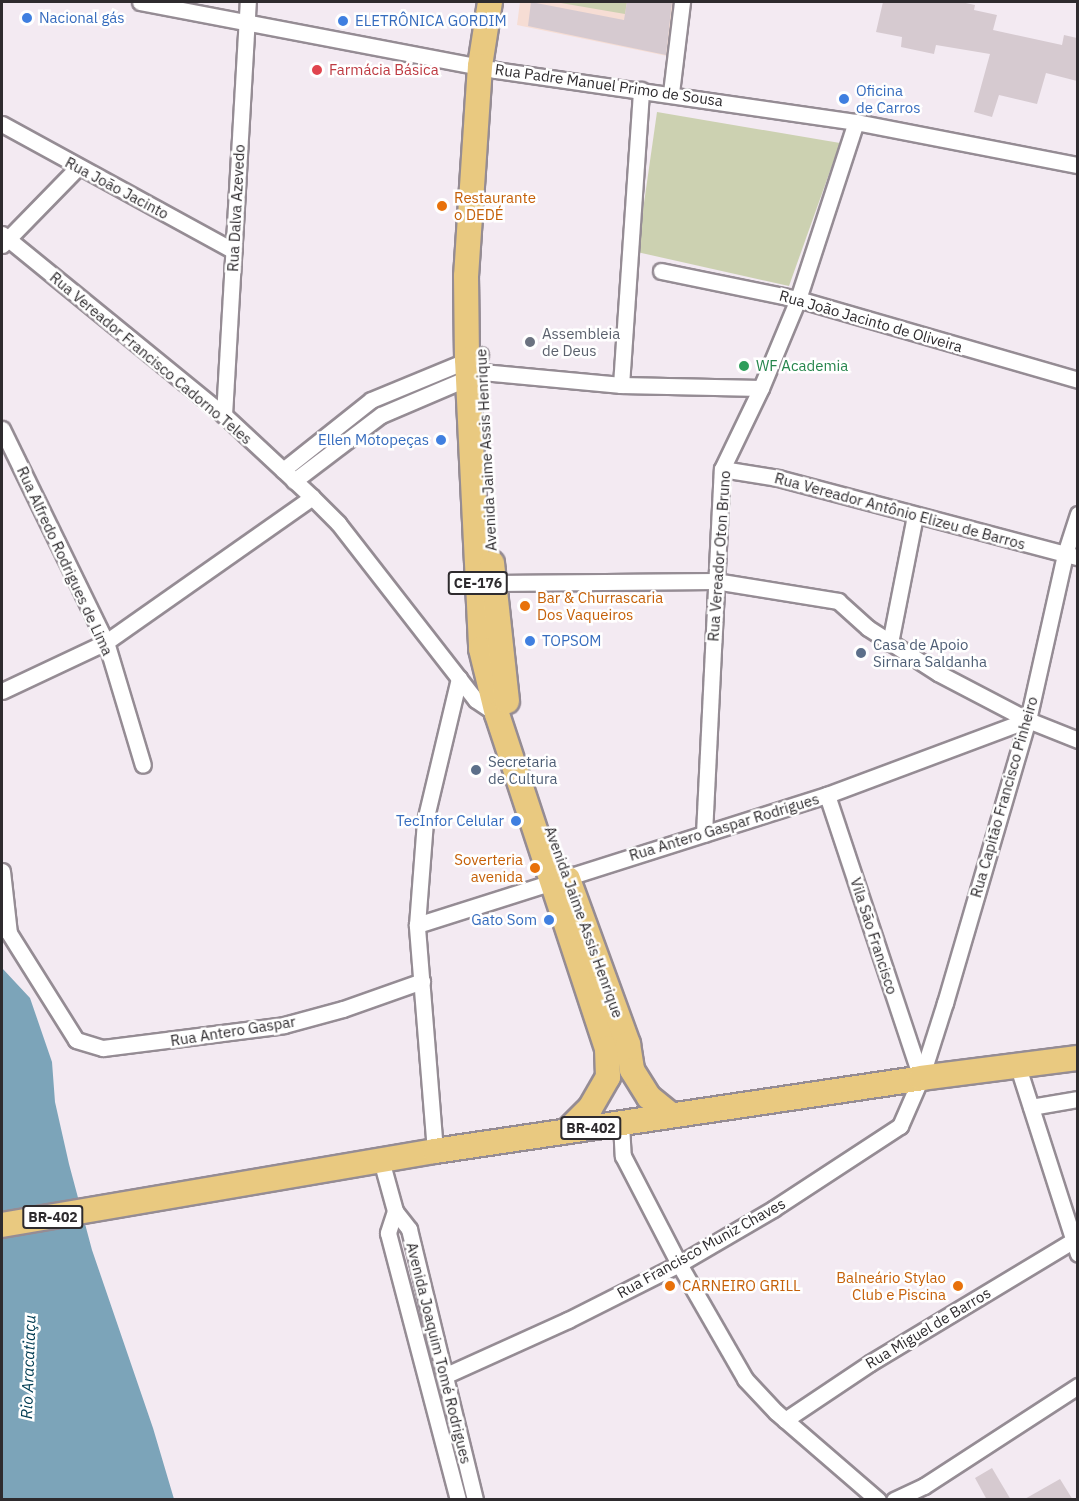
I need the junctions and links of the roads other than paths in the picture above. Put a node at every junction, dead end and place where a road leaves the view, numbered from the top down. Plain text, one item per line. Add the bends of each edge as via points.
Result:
1 (140, 2) edge
2 (248, 2) edge
3 (490, 2) edge
4 (506, 2) edge
5 (682, 2) edge
6 (246, 23) junction
7 (487, 68) junction
8 (641, 90) junction
9 (671, 93) junction
10 (856, 122) junction
11 (2, 124) edge
12 (1077, 165) edge
13 (78, 167) junction
14 (3, 240) edge
15 (234, 251) junction
16 (661, 270) dead end
17 (798, 299) junction
18 (474, 366) junction
19 (1077, 380) edge
20 (621, 384) junction
21 (761, 388) junction
22 (224, 415) junction
23 (2, 429) edge
24 (722, 468) junction
25 (289, 475) junction
26 (312, 497) junction
27 (1077, 514) edge
28 (915, 515) junction
29 (1071, 556) edge
30 (715, 581) junction
31 (494, 583) junction
32 (106, 642) junction
33 (890, 643) junction
34 (459, 678) junction
35 (2, 691) edge
36 (505, 719) junction
37 (1028, 720) junction
38 (1077, 740) edge
39 (143, 765) dead end
40 (827, 795) junction
41 (704, 834) junction
42 (2, 871) edge
43 (560, 879) junction
44 (417, 925) junction
45 (422, 981) junction
46 (1077, 1058) edge
47 (1018, 1067) junction
48 (632, 1070) junction
49 (608, 1077) junction
50 (921, 1078) junction
51 (1077, 1099) edge
52 (1031, 1107) junction
53 (670, 1114) junction
54 (621, 1124) junction
55 (567, 1131) junction
56 (435, 1151) junction
57 (381, 1160) junction
58 (395, 1211) junction
59 (2, 1225) edge
60 (1076, 1247) edge
61 (679, 1264) junction
62 (444, 1376) junction
63 (1077, 1386) edge
64 (785, 1420) junction
65 (458, 1500) edge
66 (475, 1500) edge
67 (878, 1500) edge
68 (894, 1500) edge

1 - 6 street, Rua Padre Manuel Primo de Sousa
2 - 6 street, Rua Dalva Azevedo
3 - 7 main road, CE-176
4 - 7 main road, Avenida Jaime Assis Henrique / CE-176
5 - 9 street
6 - 7 street, Rua Padre Manuel Primo de Sousa
6 - 15 street, Rua Dalva Azevedo
7 - 8 street, Rua Padre Manuel Primo de Sousa
7 - 18 main road, Avenida Jaime Assis Henrique / CE-176
8 - 9 street, Rua Padre Manuel Primo de Sousa
8 - 20 street
9 - 10 street, Rua Padre Manuel Primo de Sousa
10 - 12 street, Rua Padre Manuel Primo de Sousa
10 - 17 street, Rua Vereador Oton Bruno
11 - 13 street, Rua João Jacinto
13 - 14 street
13 - 15 street, Rua João Jacinto
14 - 22 street, Rua Vereador Francisco Cadorno Teles
15 - 22 street, Rua Dalva Azevedo
16 - 17 street, Rua João Jacinto de Oliveira
17 - 19 street, Rua João Jacinto de Oliveira
17 - 21 street, Rua Vereador Oton Bruno
18 - 20 street
18 - 25 street via 381,415
18 - 25 street via 371,400
18 - 31 main road, Avenida Jaime Assis Henrique / CE-176
18 - 36 main road, CE-176 via 482,649
20 - 21 street
21 - 24 street, Rua Vereador Oton Bruno
22 - 25 street, Rua Vereador Francisco Cadorno Teles
23 - 32 street, Rua Alfredo Rodrigues de Lima
24 - 28 street, Rua Vereador Antônio Elizeu de Barros via 778,478
24 - 30 street, Rua Vereador Oton Bruno
25 - 26 street, Rua Vereador Francisco Cadorno Teles
26 - 32 street
26 - 34 street, Rua Vereador Francisco Cadorno Teles via 338,523
27 - 29 street, Rua Capitão Francisco Pinheiro
28 - 29 street, Rua Vereador Antônio Elizeu de Barros
28 - 33 street
29 - 37 street, Rua Capitão Francisco Pinheiro
30 - 31 street
30 - 33 street via 838,601
30 - 41 street, Rua Vereador Oton Bruno
31 - 36 main road, Avenida Jaime Assis Henrique / CE-176 via 507,704
32 - 35 street
32 - 39 street, Rua Alfredo Rodrigues de Lima
33 - 37 street
34 - 36 street, Rua Vereador Francisco Cadorno Teles via 476,700
34 - 44 street via 425,821
36 - 43 main road, Avenida Jaime Assis Henrique / CE-176
37 - 38 street
37 - 40 street, Rua Antero Gaspar Rodrigues
37 - 50 street, Rua Capitão Francisco Pinheiro
40 - 41 street, Rua Antero Gaspar Rodrigues
40 - 50 street, Vila São Francisco
41 - 43 street, Rua Antero Gaspar Rodrigues
42 - 45 street, Rua Antero Gaspar via 9,933 76,1040 103,1048 284,1025
43 - 44 street, Rua Antero Gaspar Rodrigues
43 - 48 main road, Avenida Jaime Assis Henrique / CE-176 via 628,1044
43 - 49 main road, CE-176 via 607,1048
44 - 45 street
45 - 56 street
46 - 47 main road, BR-402
47 - 50 main road, BR-402
47 - 52 street
48 - 53 main road, Avenida Jaime Assis Henrique / CE-176 via 649,1097
48 - 54 main road via 630,1103
49 - 54 main road
49 - 55 main road via 591,1108
50 - 53 main road, BR-402
50 - 61 street, Rua Francisco Muniz Chaves via 900,1126 773,1209
51 - 52 street
52 - 60 street
53 - 54 main road, BR-402
54 - 55 main road, BR-402
54 - 61 street via 623,1156
55 - 56 main road, BR-402
56 - 57 main road, BR-402
57 - 58 street, Avenida Joaquim Tomé Rodrigues
57 - 59 main road, BR-402
58 - 62 street, Avenida Joaquim Tomé Rodrigues via 409,1229
58 - 65 street, Avenida Joaquim Tomé Rodrigues via 388,1233
60 - 64 street, Rua Miguel de Barros via 870,1363
61 - 62 street, Rua Francisco Muniz Chaves
61 - 64 street via 745,1379
62 - 66 street, Avenida Joaquim Tomé Rodrigues
63 - 68 street via 924,1486
64 - 67 street

